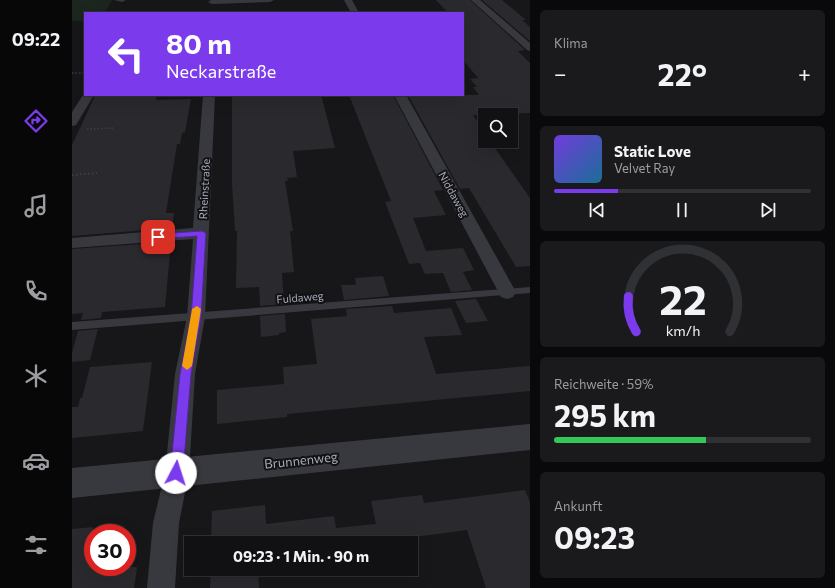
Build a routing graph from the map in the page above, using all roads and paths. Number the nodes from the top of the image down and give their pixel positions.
1 (118, 0) edge
2 (122, 0) edge
3 (270, 0) edge
4 (348, 0) edge
5 (475, 0) edge
6 (212, 1) edge
7 (212, 12) edge
8 (354, 12) edge
9 (530, 48) edge
10 (72, 73) edge
11 (84, 73) edge
12 (87, 96) edge
13 (209, 96) edge
14 (401, 96) edge
15 (72, 122) edge
16 (115, 128) dead end
17 (86, 129) dead end
18 (97, 173) dead end
19 (72, 175) edge
20 (202, 233) junction
21 (72, 243) edge
22 (530, 290) edge
23 (507, 292) junction
24 (196, 317) junction
25 (72, 326) edge
26 (530, 436) edge
27 (176, 473) junction
28 (72, 483) edge
29 (161, 588) edge

1 - 2 street
3 - 6 street
4 - 8 street
5 - 9 street
6 - 7 street
10 - 11 path
12 - 15 street
13 - 20 street, Rheinstraße
14 - 23 street, Niddaweg
16 - 17 path
18 - 19 path
20 - 21 street
20 - 24 street, Rheinstraße
22 - 23 lane, Fuldaweg
23 - 24 lane, Fuldaweg
24 - 25 lane, Fuldaweg
24 - 27 street, Rheinstraße
26 - 27 street, Brunnenweg
27 - 28 street, Brunnenweg
27 - 29 street, Rheinstraße

